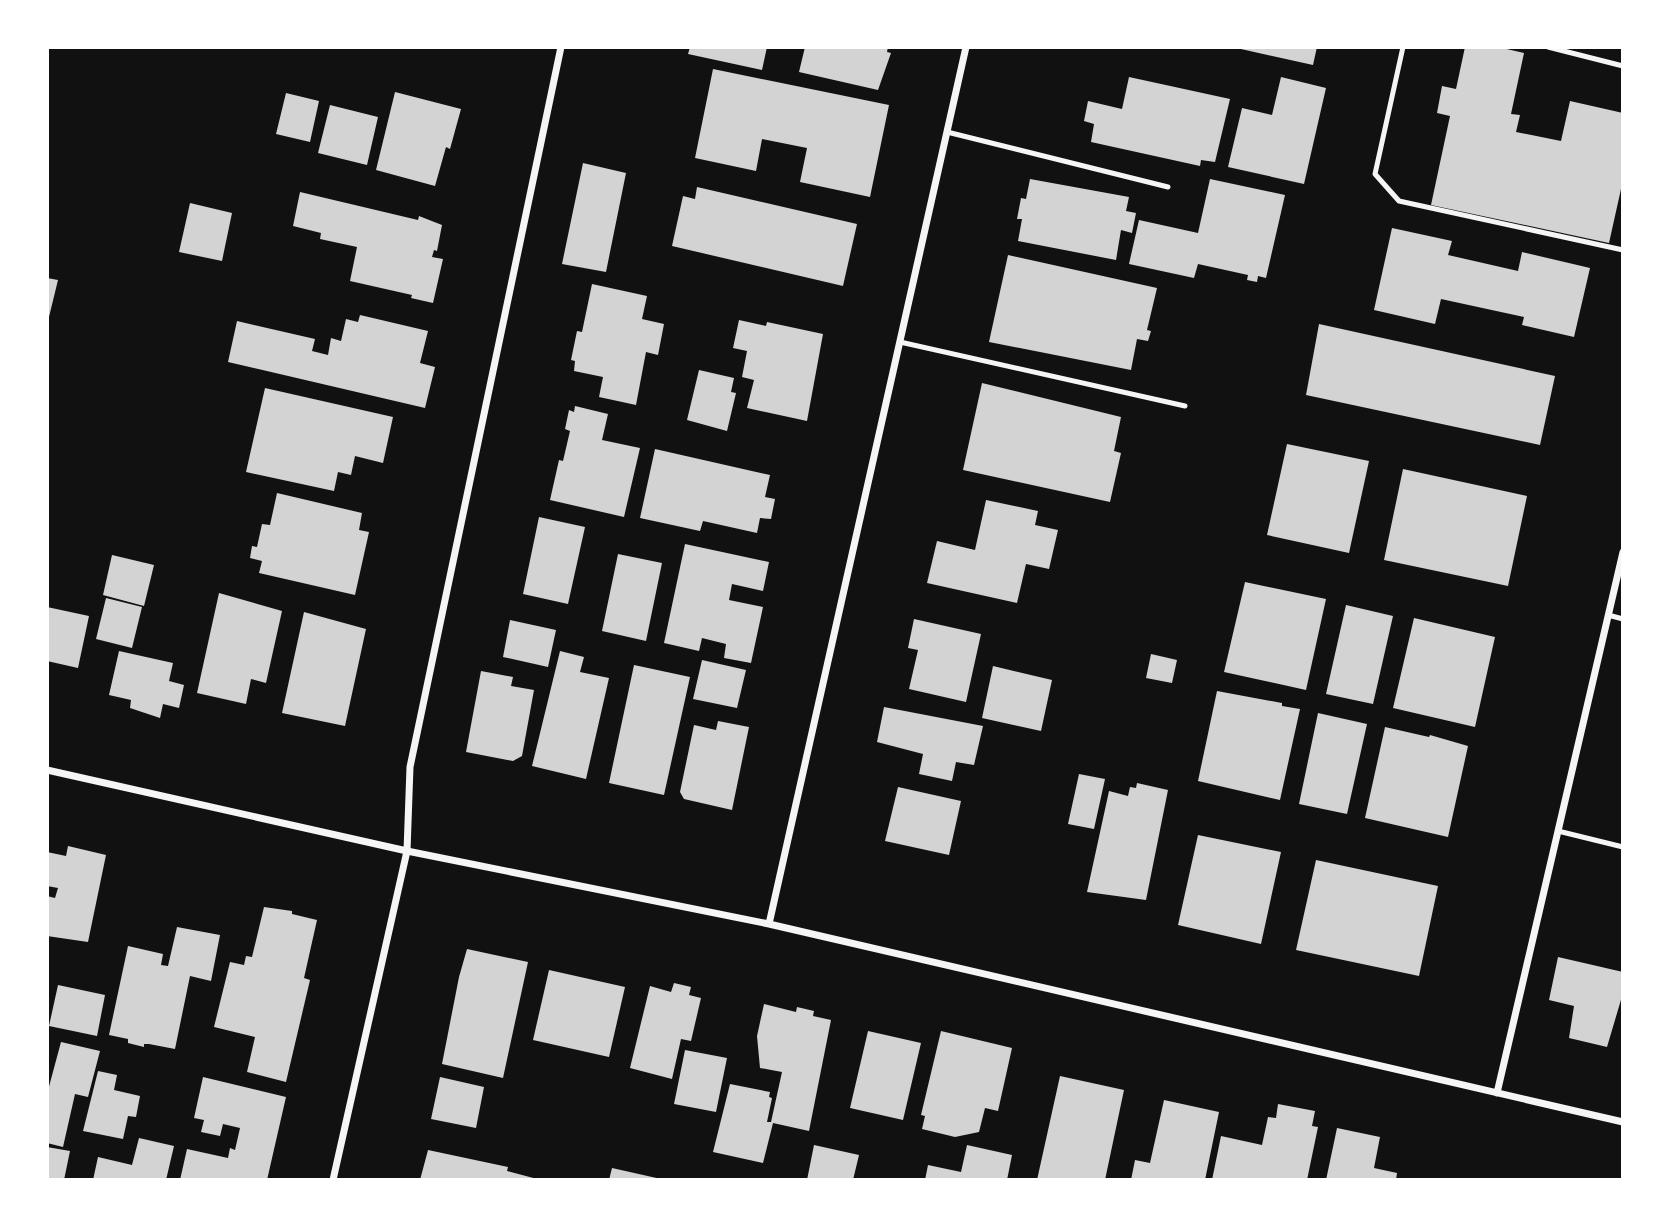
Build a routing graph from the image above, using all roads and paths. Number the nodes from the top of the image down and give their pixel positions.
1 (561, 47) edge
2 (967, 47) edge
3 (1403, 47) edge
4 (1548, 47) edge
5 (1623, 66) edge
6 (947, 132) junction
7 (1168, 187) dead end
8 (1623, 250) edge
9 (900, 342) junction
10 (1185, 406) dead end
11 (1623, 552) edge
12 (1608, 615) junction
13 (1623, 619) edge
14 (47, 770) edge
15 (1558, 831) junction
16 (1623, 848) edge
17 (407, 850) junction
18 (769, 924) junction
19 (1497, 1093) junction
20 (1623, 1122) edge
21 (333, 1180) edge

1 - 17 street
2 - 6 street
3 - 8 lane
4 - 5 lane
6 - 7 lane
6 - 9 street
9 - 10 lane
9 - 18 street
11 - 12 street
12 - 13 lane
12 - 15 street
14 - 17 street
15 - 16 lane
15 - 19 street
17 - 18 street
17 - 21 street
18 - 19 street
19 - 20 street

